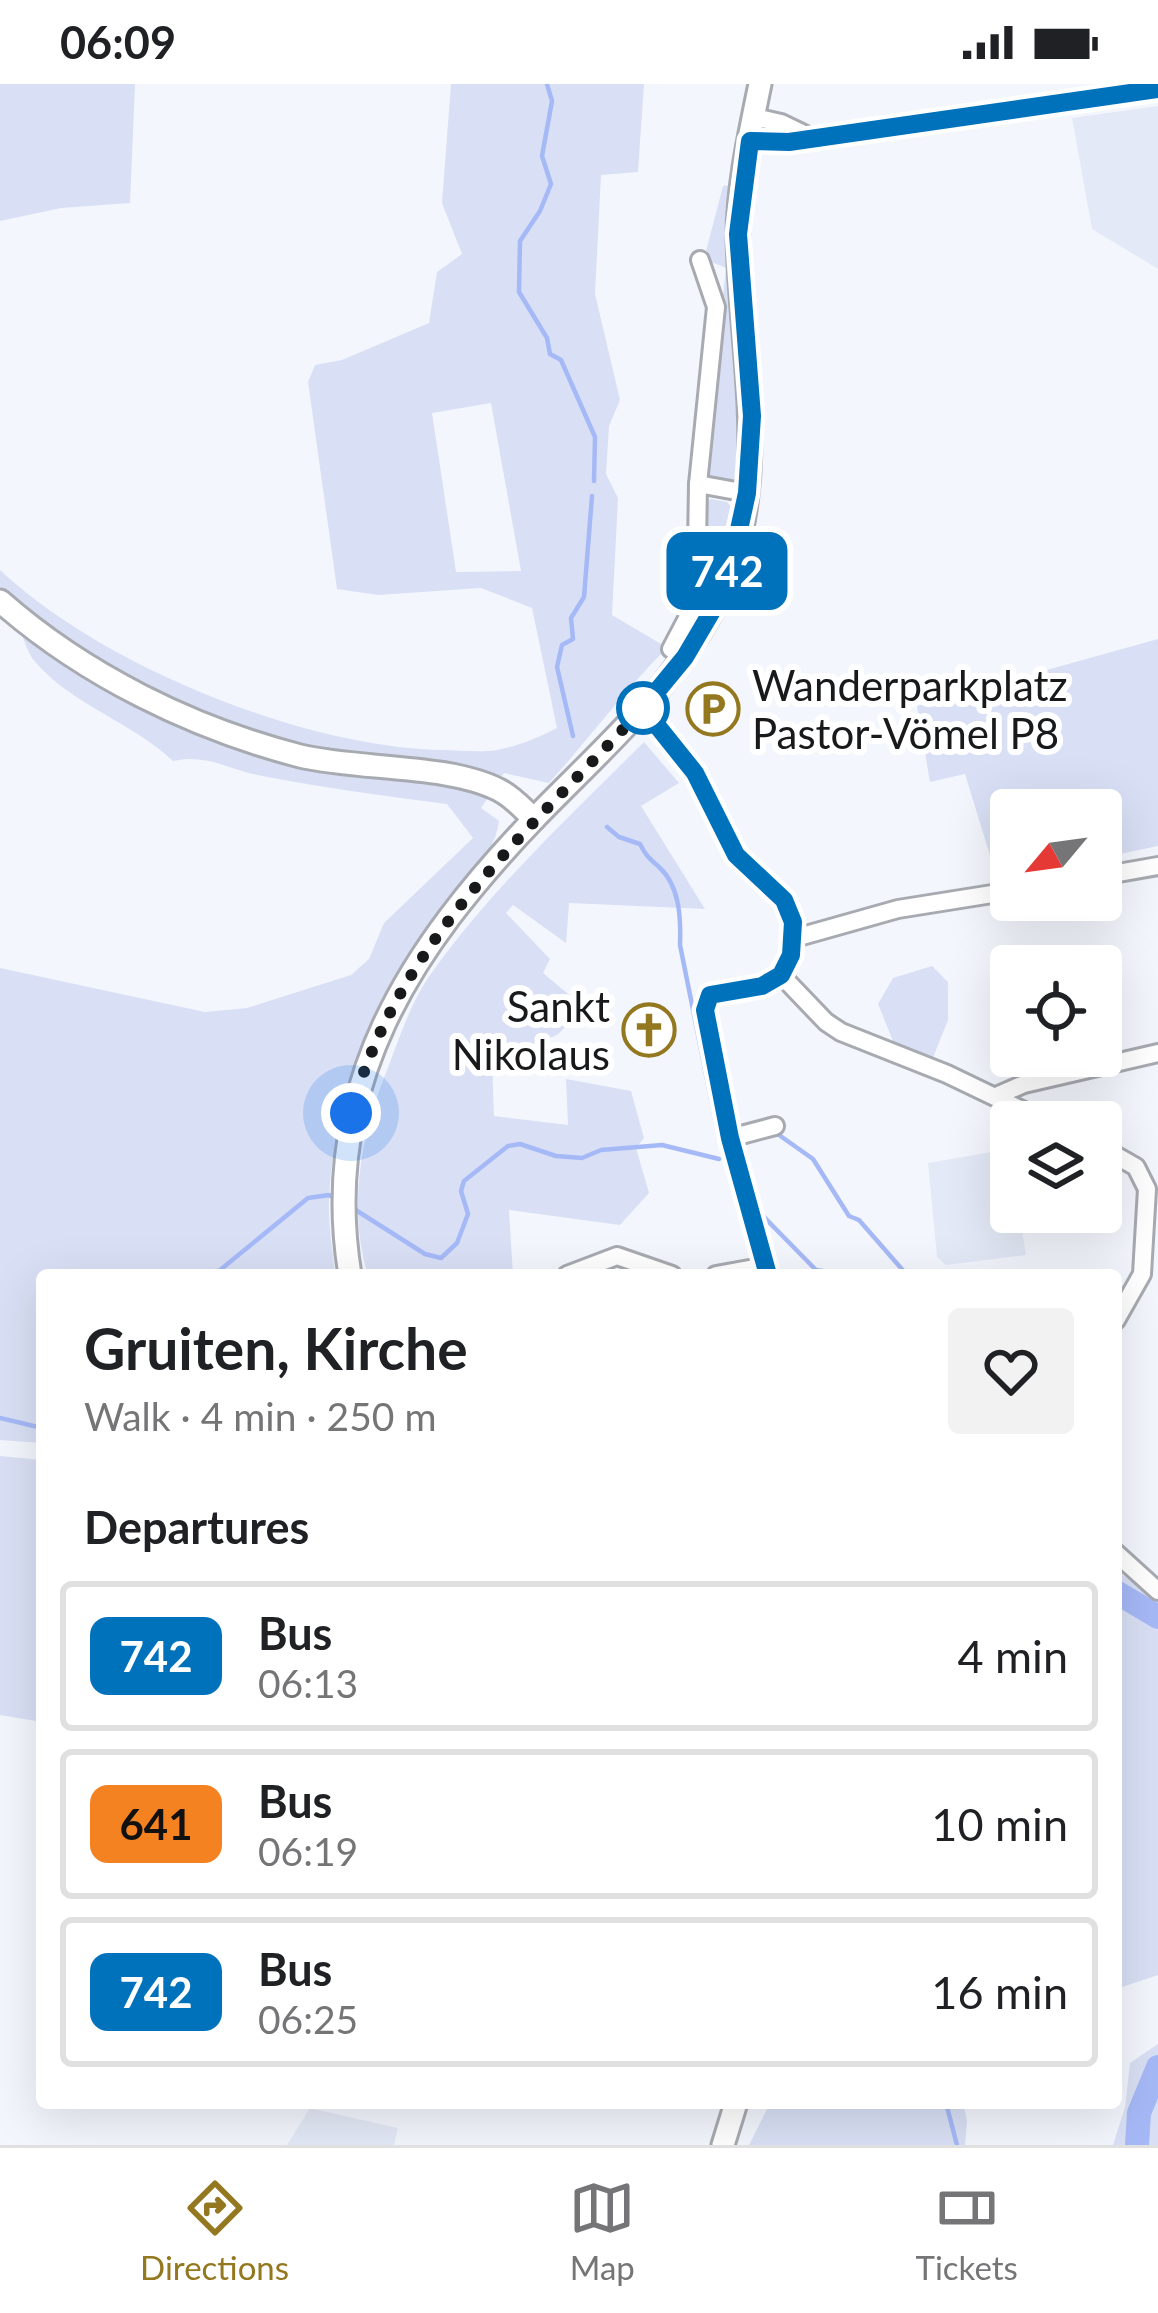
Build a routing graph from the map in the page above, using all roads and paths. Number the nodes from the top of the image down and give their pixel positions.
1 (760, 84) edge
2 (1156, 88) edge
3 (1078, 92) edge
4 (754, 117) junction
5 (811, 137) junction
6 (750, 141) junction
7 (700, 260) dead end
8 (698, 484) junction
9 (747, 493) junction
10 (0, 602) edge
11 (670, 649) dead end
12 (643, 708) junction
13 (534, 819) junction
14 (1158, 866) edge
15 (1122, 872) edge
16 (990, 894) edge
17 (795, 938) junction
18 (781, 975) junction
19 (1158, 1053) edge
20 (996, 1096) junction
21 (1006, 1101) edge
22 (775, 1126) dead end
23 (730, 1138) junction
24 (1122, 1159) edge
25 (349, 1269) edge
26 (580, 1269) edge
27 (655, 1269) edge
28 (767, 1269) edge
29 (1150, 1274) edge
30 (1122, 1312) edge
31 (1122, 1558) edge
32 (1158, 1591) edge
33 (734, 2109) edge
34 (723, 2145) edge

1 - 4 main road
2 - 3 street
3 - 5 street
4 - 5 street
4 - 6 main road
5 - 6 street
6 - 9 main road
7 - 8 street
8 - 9 street
8 - 11 street
9 - 12 main road
10 - 13 main road
12 - 13 main road
12 - 17 street
13 - 25 main road
14 - 15 street
16 - 17 street
17 - 18 street
18 - 20 street
18 - 23 street
19 - 20 street
20 - 21 street
22 - 23 street
23 - 28 street
24 - 29 street
26 - 27 street
29 - 30 street
31 - 32 street
33 - 34 main road

